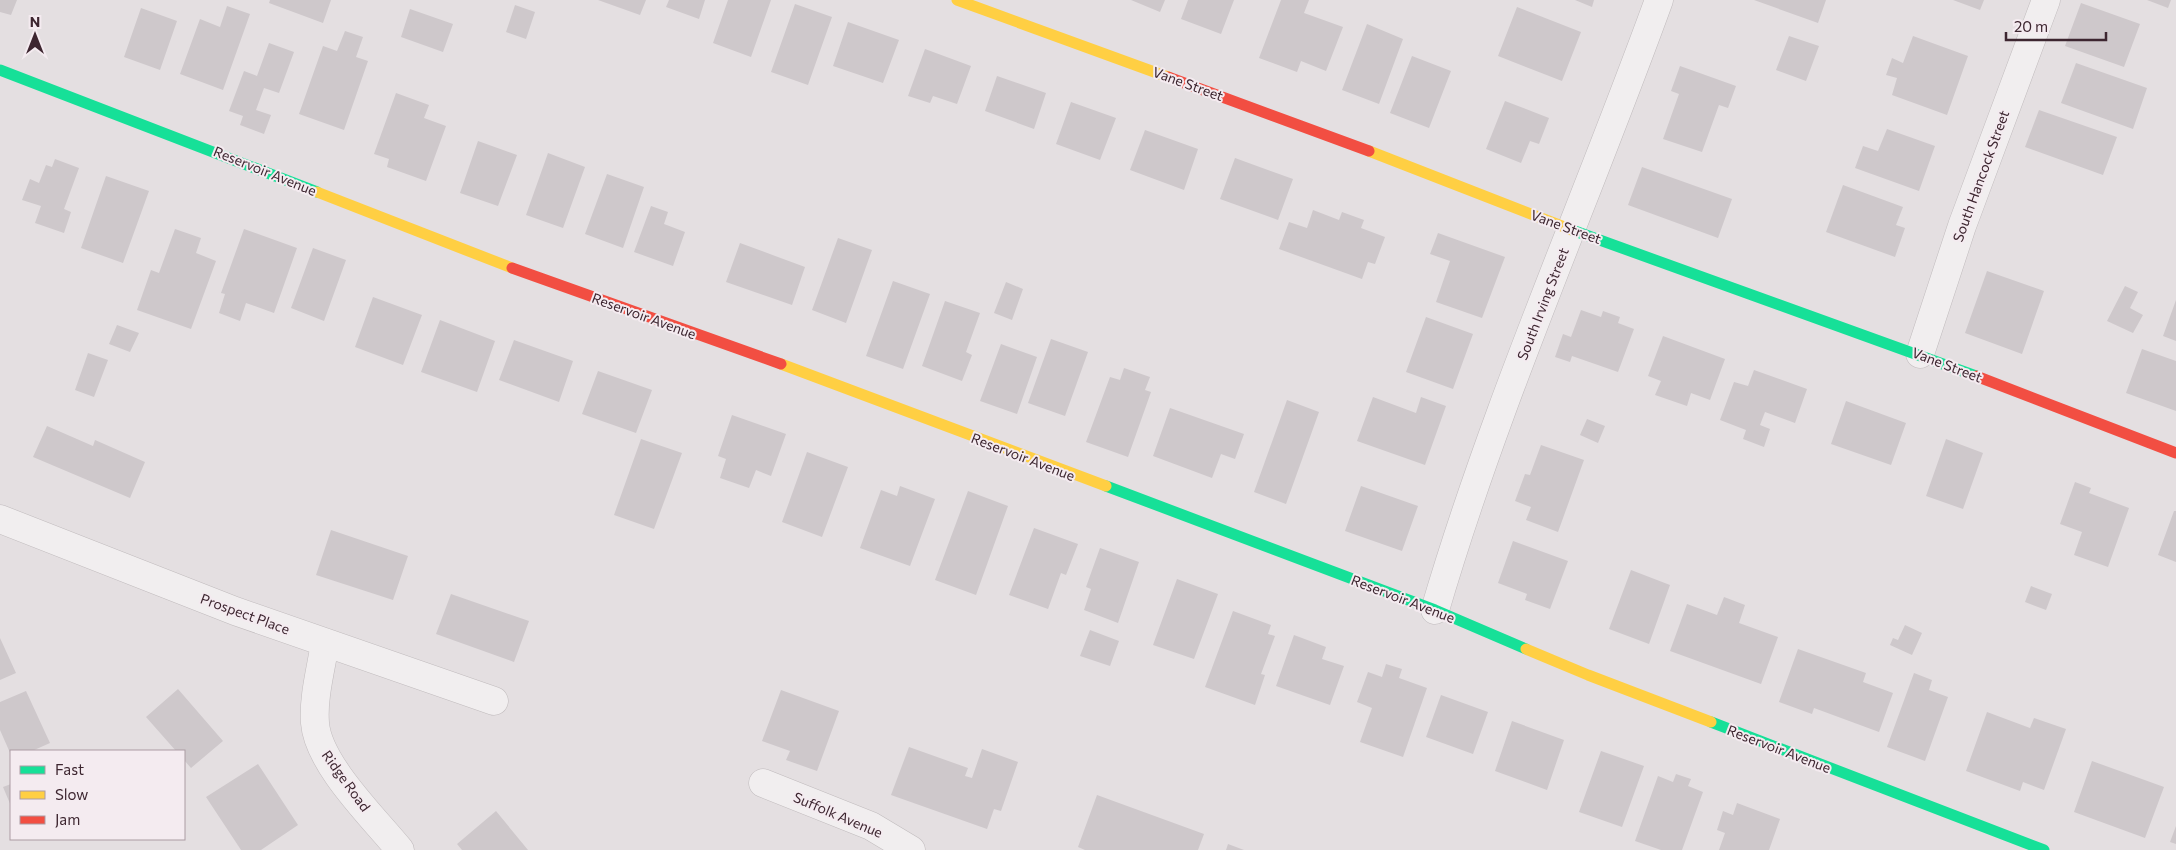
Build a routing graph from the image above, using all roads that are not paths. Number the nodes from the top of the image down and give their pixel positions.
1 (957, 0) edge
2 (1658, 0) edge
3 (2046, 0) edge
4 (0, 70) edge
5 (1571, 230) junction
6 (1920, 354) junction
7 (2176, 453) edge
8 (0, 519) edge
9 (1435, 610) junction
10 (326, 643) junction
11 (494, 701) dead end
12 (763, 784) dead end
13 (400, 850) edge
14 (911, 850) edge
15 (2044, 850) edge

1 - 5 street, Vane Street
2 - 5 street, South Irving Street
3 - 6 street, South Hancock Street
4 - 9 street, Reservoir Avenue
5 - 6 street, Vane Street
5 - 9 street, South Irving Street
6 - 7 street, Vane Street
8 - 10 street, Prospect Place
9 - 15 street, Reservoir Avenue
10 - 11 street, Prospect Place
10 - 13 street, Ridge Road
12 - 14 street, Suffolk Avenue

